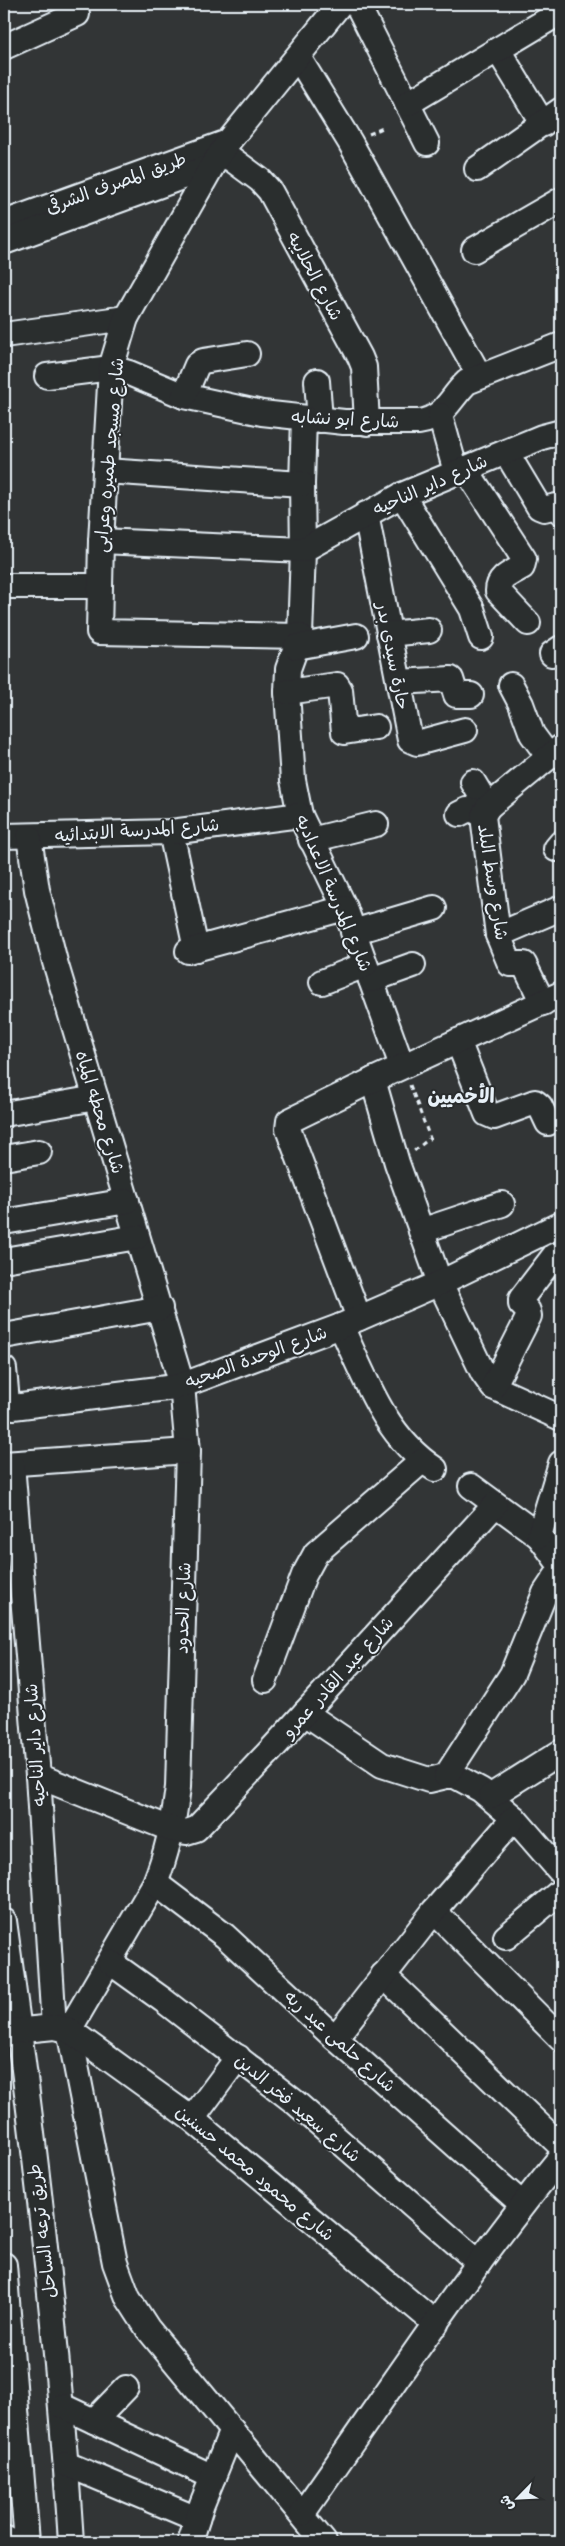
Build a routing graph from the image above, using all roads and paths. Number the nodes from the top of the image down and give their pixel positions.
1 (340, 4) edge
2 (357, 4) edge
3 (77, 14) dead end
4 (554, 16) dead end
5 (4, 47) edge
6 (498, 50) junction
7 (298, 57) junction
8 (407, 104) junction
9 (552, 117) edge
10 (427, 144) dead end
11 (221, 153) junction
12 (477, 170) dead end
13 (561, 200) edge
14 (4, 223) edge
15 (4, 242) edge
16 (474, 250) dead end
17 (126, 318) junction
18 (4, 335) edge
19 (561, 345) edge
20 (247, 354) dead end
21 (112, 368) junction
22 (48, 376) dead end
23 (479, 376) junction
24 (317, 381) dead end
25 (184, 396) junction
26 (440, 416) junction
27 (312, 419) junction
28 (367, 423) junction
29 (561, 432) edge
30 (506, 452) junction
31 (460, 470) junction
32 (105, 471) junction
33 (302, 484) junction
34 (402, 495) junction
35 (561, 512) edge
36 (366, 514) junction
37 (101, 541) junction
38 (303, 550) junction
39 (4, 586) edge
40 (99, 586) junction
41 (508, 601) junction
42 (528, 623) dead end
43 (430, 630) dead end
44 (389, 634) junction
45 (356, 636) dead end
46 (298, 642) junction
47 (398, 682) junction
48 (511, 685) dead end
49 (287, 692) junction
50 (471, 695) dead end
51 (376, 727) dead end
52 (465, 730) dead end
53 (558, 751) edge
54 (473, 782) dead end
55 (487, 809) junction
56 (300, 814) junction
57 (459, 814) dead end
58 (376, 824) dead end
59 (171, 832) junction
60 (4, 836) edge
61 (29, 836) junction
62 (311, 840) junction
63 (345, 908) junction
64 (434, 908) dead end
65 (561, 908) edge
66 (353, 932) junction
67 (498, 935) junction
68 (413, 965) dead end
69 (368, 972) junction
70 (322, 982) dead end
71 (552, 998) edge
72 (458, 1041) junction
73 (402, 1066) junction
74 (373, 1080) junction
75 (96, 1098) junction
76 (4, 1114) edge
77 (548, 1123) dead end
78 (430, 1141) dead end
79 (39, 1152) dead end
80 (4, 1158) edge
81 (127, 1201) junction
82 (502, 1204) dead end
83 (4, 1222) edge
84 (561, 1224) edge
85 (421, 1231) junction
86 (137, 1237) junction
87 (530, 1240) junction
88 (558, 1259) edge
89 (4, 1260) edge
90 (440, 1283) junction
91 (160, 1308) junction
92 (350, 1322) junction
93 (4, 1336) edge
94 (4, 1369) edge
95 (182, 1385) junction
96 (493, 1387) junction
97 (561, 1418) edge
98 (188, 1451) junction
99 (561, 1463) edge
100 (8, 1464) edge
101 (471, 1486) dead end
102 (495, 1505) junction
103 (539, 1536) junction
104 (561, 1568) edge
105 (265, 1680) dead end
106 (305, 1713) junction
107 (561, 1752) edge
108 (38, 1776) junction
109 (446, 1776) junction
110 (491, 1796) junction
111 (514, 1818) junction
112 (173, 1830) junction
113 (557, 1860) edge
114 (155, 1883) junction
115 (561, 1891) edge
116 (434, 1911) junction
117 (4, 1921) edge
118 (506, 1937) dead end
119 (110, 1962) junction
120 (383, 1975) junction
121 (61, 2028) junction
122 (11, 2031) edge
123 (335, 2038) junction
124 (561, 2039) edge
125 (238, 2057) junction
126 (192, 2119) junction
127 (561, 2146) edge
128 (561, 2157) edge
129 (522, 2204) junction
130 (479, 2263) junction
131 (4, 2265) edge
132 (436, 2324) junction
133 (126, 2388) dead end
134 (62, 2406) junction
135 (10, 2411) edge
136 (94, 2421) junction
137 (232, 2430) junction
138 (66, 2464) junction
139 (213, 2477) junction
140 (14, 2501) edge
141 (197, 2519) junction
142 (309, 2531) edge
143 (4, 2538) edge
144 (12, 2542) edge
145 (27, 2542) edge
146 (71, 2542) edge
147 (190, 2542) edge

1 - 7 street, شارع مسجد طميره وعرابى
2 - 8 street
3 - 5 street
4 - 6 street
6 - 8 street
6 - 9 street
7 - 11 street, شارع مسجد طميره وعرابى
7 - 23 street
8 - 10 street
9 - 12 street
11 - 14 street, طريق المصرف الشرقى
11 - 15 street, طريق المصرف الشرقى
11 - 17 street, شارع مسجد طميره وعرابى
11 - 28 street, شارع الحلايبه
13 - 16 street
17 - 18 street
17 - 21 street, شارع مسجد طميره وعرابى
19 - 23 street
20 - 25 street
21 - 22 street
21 - 25 street, شارع ابو نشابه
21 - 32 street, شارع مسجد طميره وعرابى
23 - 26 street
24 - 27 street, شارع المدرسة الاعداديه
25 - 27 street, شارع ابو نشابه
26 - 28 street, شارع ابو نشابه
26 - 31 street
27 - 28 street, شارع ابو نشابه
27 - 33 street, شارع المدرسة الاعداديه
29 - 30 street, شارع داير الناحيه
30 - 31 street, شارع داير الناحيه
30 - 35 street
31 - 34 street, شارع داير الناحيه
31 - 41 street
32 - 33 street
32 - 37 street, شارع مسجد طميره وعرابى
33 - 38 street, شارع المدرسة الاعداديه
34 - 36 street, شارع داير الناحيه
34 - 41 street
36 - 38 street, شارع داير الناحيه
36 - 44 street, حارة سيدى بدر
37 - 38 street
37 - 40 street, شارع مسجد طميره وعرابى
38 - 46 street, شارع المدرسة الاعداديه
39 - 40 street
40 - 46 street, شارع مسجد طميره وعرابى
41 - 42 street
43 - 44 street
44 - 47 street, حارة سيدى بدر
45 - 46 street
46 - 49 street, شارع المدرسة الاعداديه
47 - 50 street
47 - 52 street, حارة سيدى بدر
48 - 53 street
49 - 51 street
49 - 56 street, شارع المدرسة الاعداديه
53 - 55 street, شارع وسط البلد
54 - 55 street
55 - 57 street
55 - 67 street, شارع وسط البلد
56 - 59 street, شارع المدرسة الابتدائيه
56 - 62 street, شارع المدرسة الاعداديه
58 - 62 street
59 - 61 street, شارع المدرسة الابتدائيه
59 - 63 street
60 - 61 street, شارع المدرسة الابتدائيه
61 - 75 street, شارع محطه المياه
62 - 63 street, شارع المدرسة الاعداديه
63 - 66 street, شارع المدرسة الاعداديه
64 - 66 street
65 - 67 street
66 - 69 street, شارع المدرسة الاعداديه
67 - 71 street, شارع وسط البلد
68 - 69 street
69 - 70 street
69 - 73 street, شارع المدرسة الاعداديه
71 - 72 street
72 - 73 street
72 - 77 street
73 - 74 street
73 - 78 path
74 - 85 street
74 - 92 street
75 - 76 street
75 - 81 street, شارع محطه المياه
79 - 80 street
81 - 83 street
81 - 86 street, شارع محطه المياه
82 - 85 street
84 - 87 street, شارع الوحدة الصحيه
85 - 90 street
86 - 89 street
86 - 91 street, شارع محطه المياه
87 - 88 street
87 - 90 street, شارع الوحدة الصحيه
88 - 96 street
90 - 92 street, شارع الوحدة الصحيه
90 - 96 street
91 - 93 street
91 - 95 street, شارع محطه المياه
92 - 95 street, شارع الوحدة الصحيه
92 - 105 street
94 - 95 street, شارع الوحدة الصحيه
95 - 98 street, شارع الحدود
96 - 97 street
98 - 100 street
98 - 112 street, شارع الحدود
99 - 103 street
100 - 108 street, شارع داير الناحيه
101 - 102 street
102 - 103 street
102 - 106 street, شارع عبد القادر عمرو
103 - 104 street
104 - 109 street
106 - 109 street
106 - 112 street, شارع عبد القادر عمرو
107 - 110 street
108 - 112 street
108 - 121 street, شارع داير الناحيه
109 - 110 street
110 - 111 street
111 - 113 street
111 - 116 street
112 - 114 street, شارع الحدود
114 - 119 street, شارع الحدود
114 - 123 street, شارع حلمى عبد ربه
115 - 118 street
116 - 120 street
116 - 124 street
117 - 122 street, طريق ترعه الساحل
119 - 121 street, شارع الحدود
119 - 125 street, شارع سعيد فخر الدين
120 - 123 street
120 - 127 street
121 - 122 street
121 - 126 street, شارع محمود محمد حسنين
121 - 137 street, شارع داير الناحيه
122 - 134 street, طريق ترعه الساحل
123 - 129 street, شارع حلمى عبد ربه
125 - 126 street
125 - 130 street, شارع سعيد فخر الدين
126 - 132 street, شارع محمود محمد حسنين
128 - 129 street
129 - 130 street
130 - 132 street
131 - 135 street
132 - 142 street
133 - 136 street
134 - 136 street
134 - 138 street, طريق ترعه الساحل
135 - 140 street
136 - 139 street
137 - 139 street
137 - 142 street, شارع داير الناحيه
138 - 141 street
138 - 146 street, طريق ترعه الساحل
139 - 141 street
140 - 145 street
141 - 147 street
143 - 144 street

